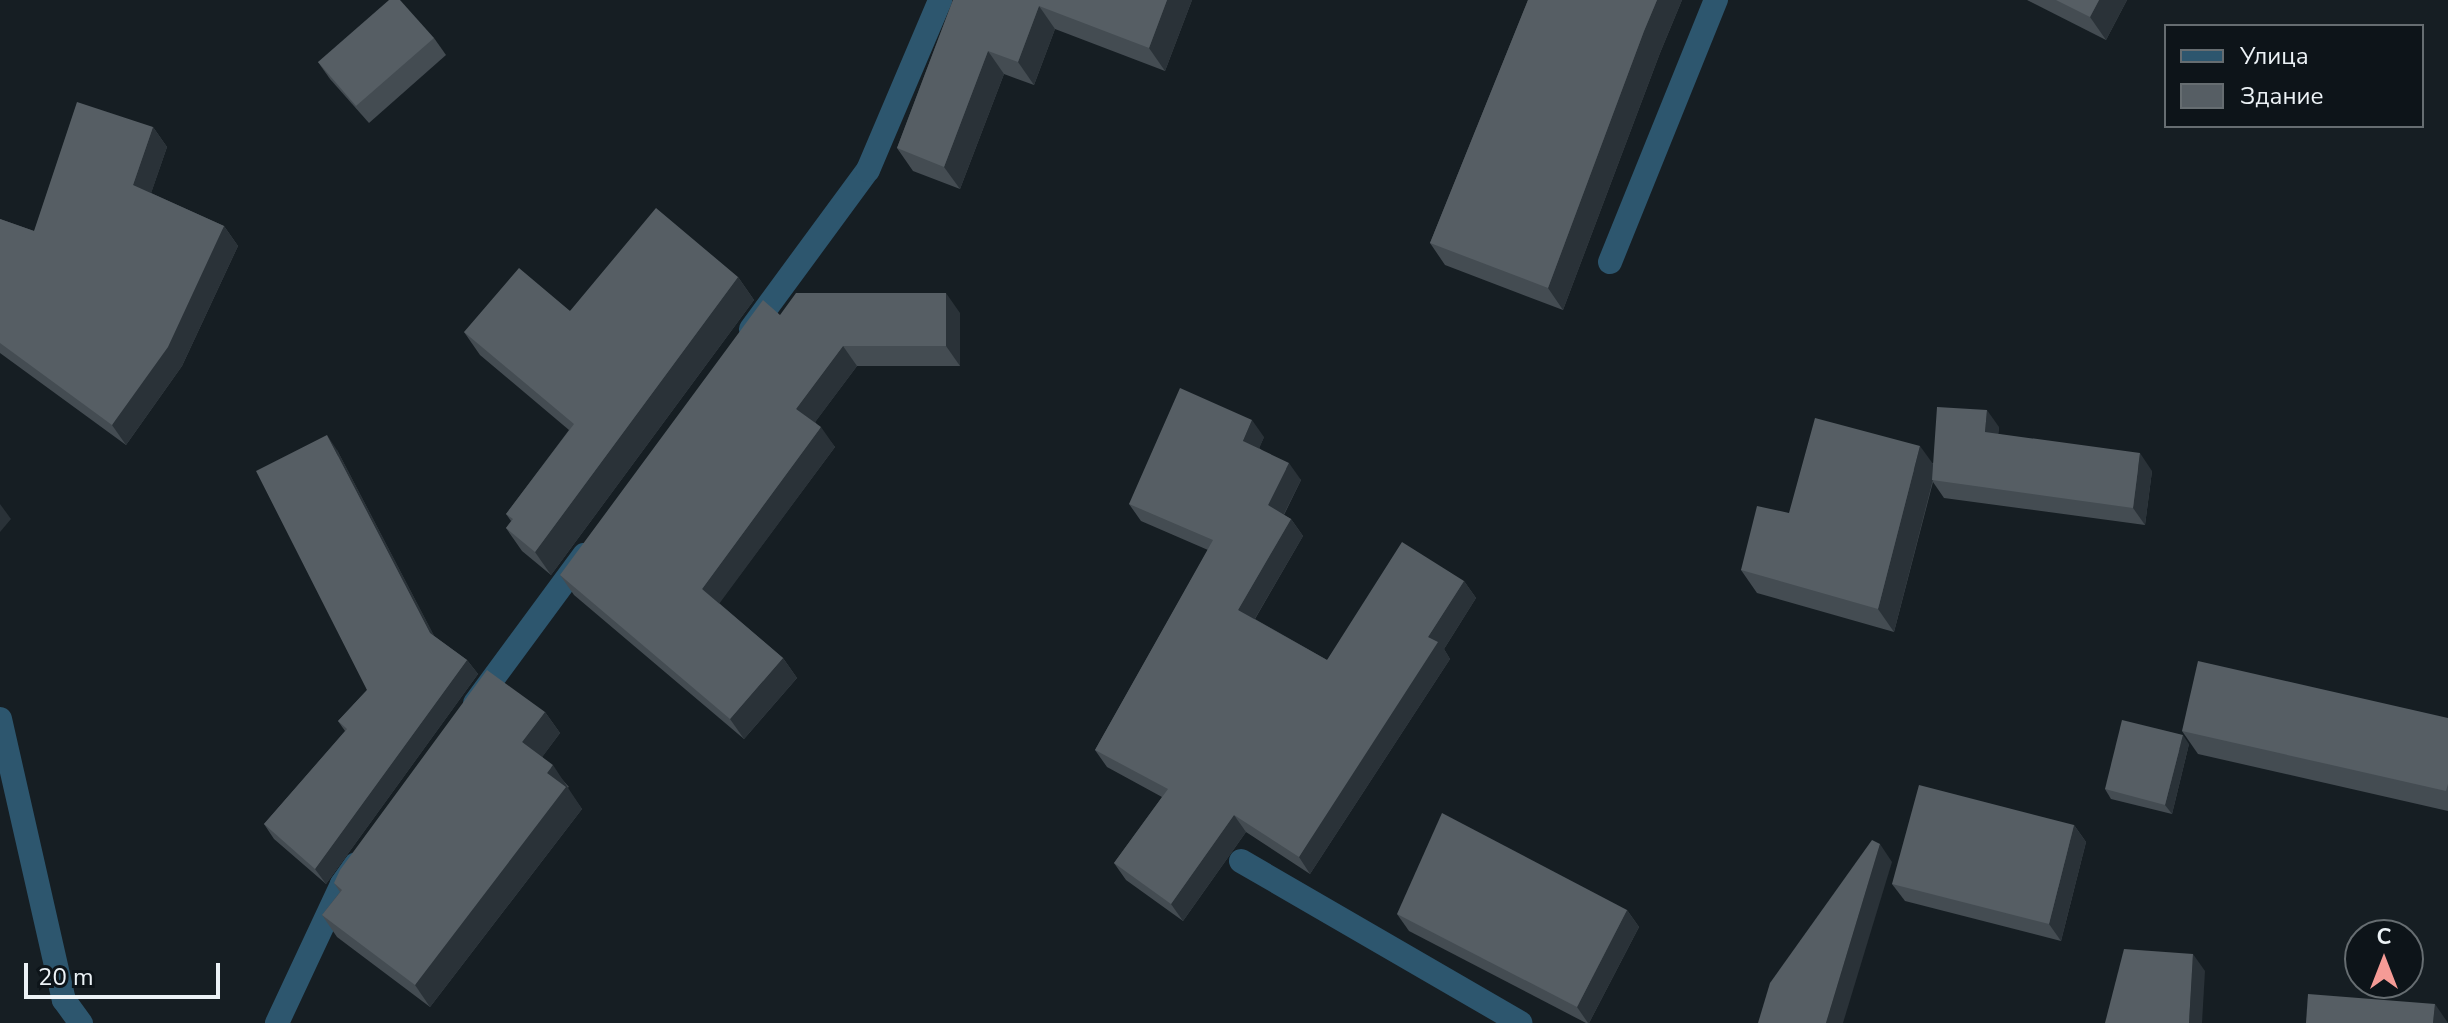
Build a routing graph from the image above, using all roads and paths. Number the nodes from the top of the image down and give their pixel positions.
1 (940, 0) edge
2 (1716, 0) edge
3 (1610, 262) dead end
4 (737, 348) edge
5 (596, 540) edge
6 (464, 718) edge
7 (0, 719) edge
8 (370, 845) edge
9 (1241, 861) dead end
10 (81, 1023) edge
11 (277, 1023) edge
12 (1520, 1023) edge

1 - 4 street
2 - 3 street
5 - 6 street
7 - 10 street
8 - 11 street
9 - 12 street

